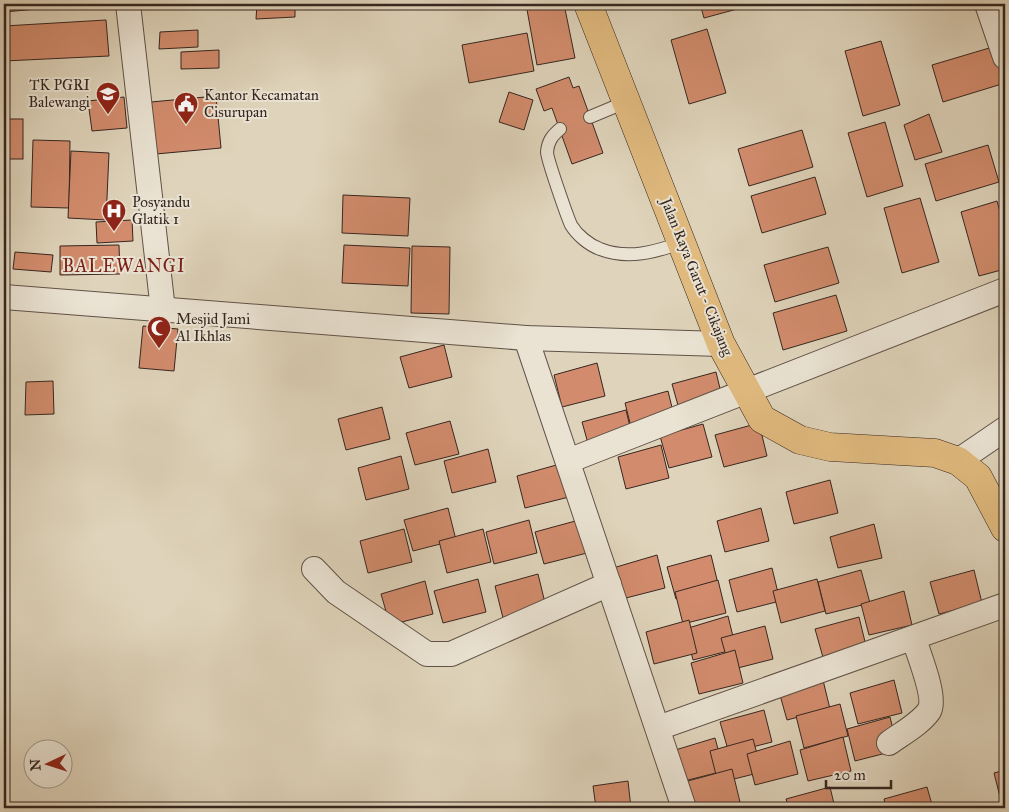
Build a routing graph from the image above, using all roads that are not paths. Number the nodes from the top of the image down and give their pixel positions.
1 (128, 4) edge
2 (588, 4) edge
3 (987, 4) edge
4 (1005, 57) edge
5 (626, 102) junction
6 (590, 117) dead end
7 (560, 129) dead end
8 (683, 242) junction
9 (1005, 290) edge
10 (4, 297) edge
11 (163, 310) junction
12 (526, 338) junction
13 (721, 344) junction
14 (747, 390) junction
15 (1001, 437) edge
16 (568, 461) junction
17 (958, 461) junction
18 (1005, 528) edge
19 (314, 569) dead end
20 (609, 584) junction
21 (1005, 605) edge
22 (914, 639) junction
23 (658, 728) junction
24 (889, 743) dead end
25 (684, 808) edge

1 - 11 street
2 - 5 main road, Jalan Raya Garut - Cikajang
3 - 4 street
5 - 6 lane
5 - 8 main road, Jalan Raya Garut - Cikajang
7 - 8 lane
8 - 13 main road, Jalan Raya Garut - Cikajang
9 - 14 street
10 - 11 street
11 - 12 street
12 - 13 street
12 - 16 street
13 - 14 main road, Jalan Raya Garut - Cikajang
14 - 16 street
14 - 17 main road, Jalan Raya Garut - Cikajang
15 - 17 street
16 - 20 street
17 - 18 main road, Jalan Raya Garut - Cikajang
19 - 20 street
20 - 23 street
21 - 22 street
22 - 23 street
22 - 24 street
23 - 25 street

